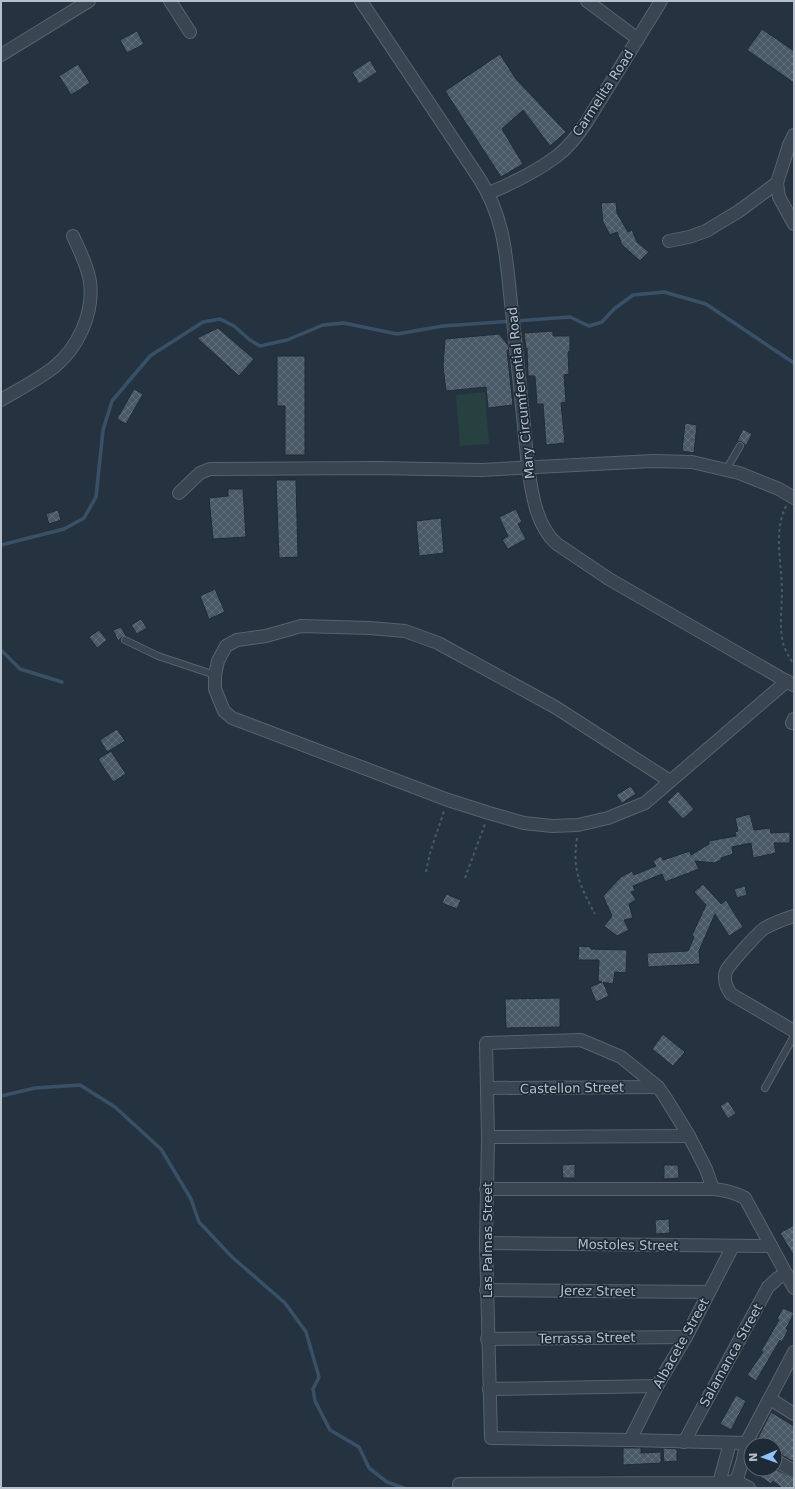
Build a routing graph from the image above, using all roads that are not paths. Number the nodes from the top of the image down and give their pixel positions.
1 (89, 1) edge
2 (170, 1) edge
3 (361, 1) edge
4 (587, 1) edge
5 (661, 1) edge
6 (190, 32) dead end
7 (638, 39) junction
8 (1, 55) edge
9 (794, 135) edge
10 (777, 183) junction
11 (489, 193) junction
12 (794, 224) edge
13 (73, 236) dead end
14 (669, 241) dead end
15 (1, 400) edge
16 (740, 446) dead end
17 (528, 467) junction
18 (726, 470) junction
19 (179, 493) dead end
20 (792, 497) edge
21 (125, 640) dead end
22 (216, 675) junction
23 (790, 684) edge
24 (670, 781) junction
25 (794, 916) edge
26 (794, 1031) edge
27 (794, 1036) edge
28 (658, 1087) junction
29 (487, 1088) junction
30 (765, 1088) dead end
31 (689, 1136) junction
32 (488, 1137) junction
33 (486, 1189) junction
34 (713, 1189) junction
35 (486, 1243) junction
36 (733, 1246) junction
37 (771, 1246) junction
38 (786, 1274) junction
39 (794, 1288) edge
40 (486, 1290) junction
41 (709, 1292) junction
42 (686, 1337) junction
43 (487, 1339) junction
44 (794, 1352) edge
45 (656, 1386) junction
46 (489, 1389) junction
47 (770, 1399) junction
48 (794, 1414) edge
49 (749, 1437) edge
50 (630, 1440) junction
51 (684, 1442) junction
52 (730, 1443) junction
53 (743, 1443) edge
54 (743, 1460) edge
55 (783, 1465) edge
56 (794, 1471) edge
57 (459, 1484) dead end
58 (735, 1485) edge
59 (721, 1486) edge
60 (749, 1488) edge

1 - 8 street
2 - 6 street
3 - 11 street, Mary Circumferential Road
4 - 7 street
5 - 7 street, Carmelita Road
7 - 11 street, Carmelita Road
9 - 10 street
10 - 12 street
10 - 14 street
11 - 17 street, Mary Circumferential Road
13 - 15 street
16 - 18 lane
17 - 18 street
17 - 19 street
17 - 23 street, Mary Circumferential Road
18 - 20 street
21 - 22 lane
22 - 24 street
22 - 24 street
23 - 24 street
25 - 26 street
27 - 30 lane
28 - 29 street, Castellon Street
28 - 29 street, Las Palmas Street
28 - 31 street
29 - 32 street, Las Palmas Street
31 - 32 street
31 - 34 street
32 - 33 street, Las Palmas Street
33 - 34 street
33 - 35 street, Las Palmas Street
34 - 37 street
35 - 36 street, Mostoles Street
35 - 40 street, Las Palmas Street
36 - 37 street, Mostoles Street
36 - 41 street, Albacete Street
37 - 38 street
38 - 39 street
38 - 51 street, Salamanca Street
40 - 41 street, Jerez Street
40 - 43 street, Las Palmas Street
41 - 42 street, Albacete Street
42 - 43 street, Terrassa Street
42 - 45 street, Albacete Street
43 - 46 street, Las Palmas Street
44 - 47 street
45 - 46 street
45 - 50 street, Albacete Street
46 - 50 street, Las Palmas Street
47 - 48 street
47 - 49 street
50 - 51 street
51 - 52 street
52 - 53 street
52 - 59 street
54 - 58 street
55 - 56 street
57 - 59 street
58 - 59 street
58 - 60 street

